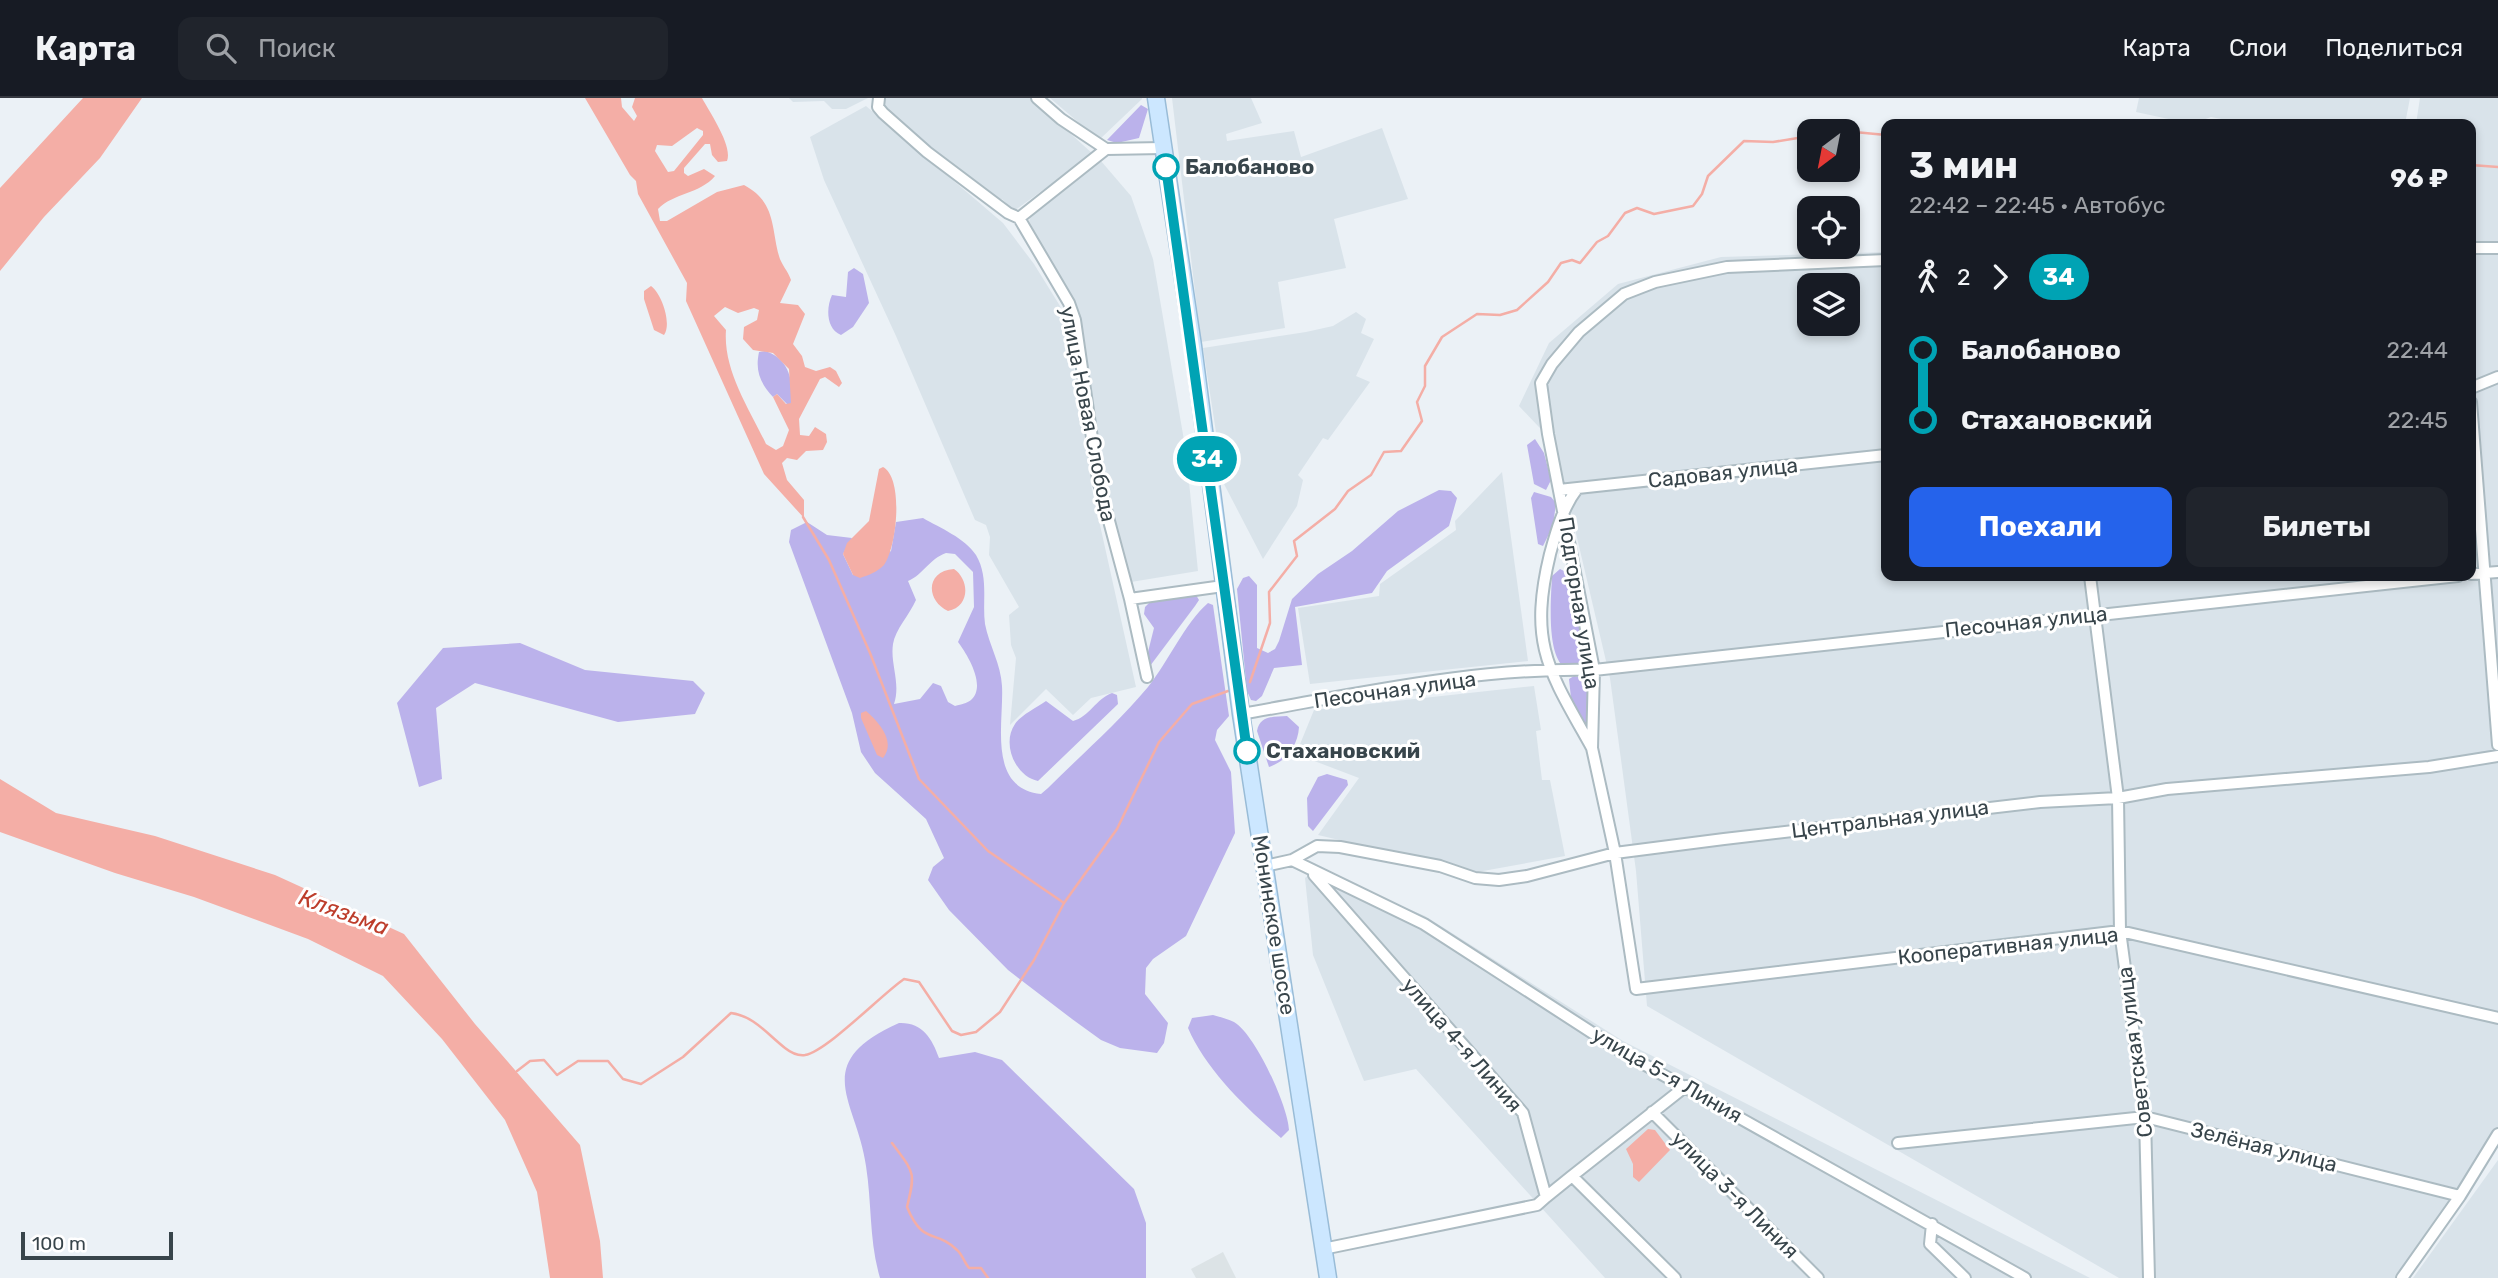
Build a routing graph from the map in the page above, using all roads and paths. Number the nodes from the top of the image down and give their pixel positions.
1 (878, 98) edge
2 (1037, 98) edge
3 (1156, 98) edge
4 (1163, 148) junction
5 (1106, 149) junction
6 (1019, 218) junction
7 (2476, 248) edge
8 (2498, 248) edge
9 (1881, 260) edge
10 (2498, 377) edge
11 (2476, 386) edge
12 (1881, 456) edge
13 (2476, 463) edge
14 (1577, 489) junction
15 (1559, 490) junction
16 (1564, 511) junction
17 (2498, 572) edge
18 (2485, 573) junction
19 (2476, 574) edge
20 (1222, 579) junction
21 (2092, 581) edge
22 (2412, 581) edge
23 (1130, 599) junction
24 (2096, 615) junction
25 (1550, 669) junction
26 (1594, 670) junction
27 (1147, 677) dead end
28 (1241, 714) junction
29 (2498, 746) edge
30 (1592, 748) junction
31 (2498, 756) edge
32 (2118, 798) junction
33 (1615, 853) junction
34 (1292, 860) junction
35 (1265, 866) junction
36 (1310, 871) junction
37 (2120, 931) junction
38 (1636, 989) joint
39 (2498, 1018) edge
40 (1686, 1086) junction
41 (1653, 1112) junction
42 (2145, 1117) junction
43 (2498, 1134) edge
44 (1898, 1143) dead end
45 (1572, 1176) junction
46 (2460, 1196) junction
47 (1546, 1197) junction
48 (1932, 1224) junction
49 (1323, 1249) junction
50 (1328, 1278) edge
51 (1675, 1278) edge
52 (1818, 1278) edge
53 (1965, 1278) edge
54 (2025, 1278) edge
55 (2149, 1278) edge
56 (2402, 1278) edge

1 - 6 street, улица Новая Слобода
2 - 5 street
3 - 4 main road, Монинское шоссе
4 - 5 street
4 - 20 main road, Монинское шоссе
5 - 6 street
6 - 23 street, улица Новая Слобода
7 - 8 street
9 - 15 street, Подгорная улица
10 - 11 street
12 - 14 street, Садовая улица
13 - 18 street
14 - 15 street, Садовая улица
14 - 16 street
15 - 16 street, Подгорная улица
16 - 25 street
16 - 26 street, Подгорная улица
17 - 18 street
18 - 19 street
18 - 29 street
20 - 23 street
20 - 28 main road, Монинское шоссе
21 - 24 street, Советская улица
22 - 24 street, Песочная улица
23 - 27 street, улица Новая Слобода
24 - 26 street, Песочная улица
24 - 32 street, Советская улица
25 - 26 street, Песочная улица
25 - 28 street, Песочная улица
25 - 30 street
26 - 30 street, Подгорная улица
28 - 35 main road, Монинское шоссе
30 - 33 street, Подгорная улица
31 - 32 street, Центральная улица
32 - 33 street, Центральная улица
32 - 37 street, Советская улица
33 - 34 street, Центральная улица
33 - 38 street, Подгорная улица
34 - 35 street, Центральная улица
34 - 36 street
35 - 49 main road, Монинское шоссе
36 - 40 street, улица 5-я Линия
36 - 47 street, улица 4-я Линия
37 - 38 street, Кооперативная улица
37 - 39 street, Кооперативная улица
37 - 42 street, Советская улица
40 - 41 street
40 - 48 street, улица 5-я Линия
41 - 45 street
41 - 52 street, улица 3-я Линия
42 - 44 street, Зелёная улица
42 - 46 street, Зелёная улица
42 - 55 street, Советская улица
43 - 46 street
45 - 47 street
45 - 51 street
46 - 56 street
47 - 49 street
48 - 53 street
48 - 54 street, улица 5-я Линия
49 - 50 main road, Монинское шоссе

